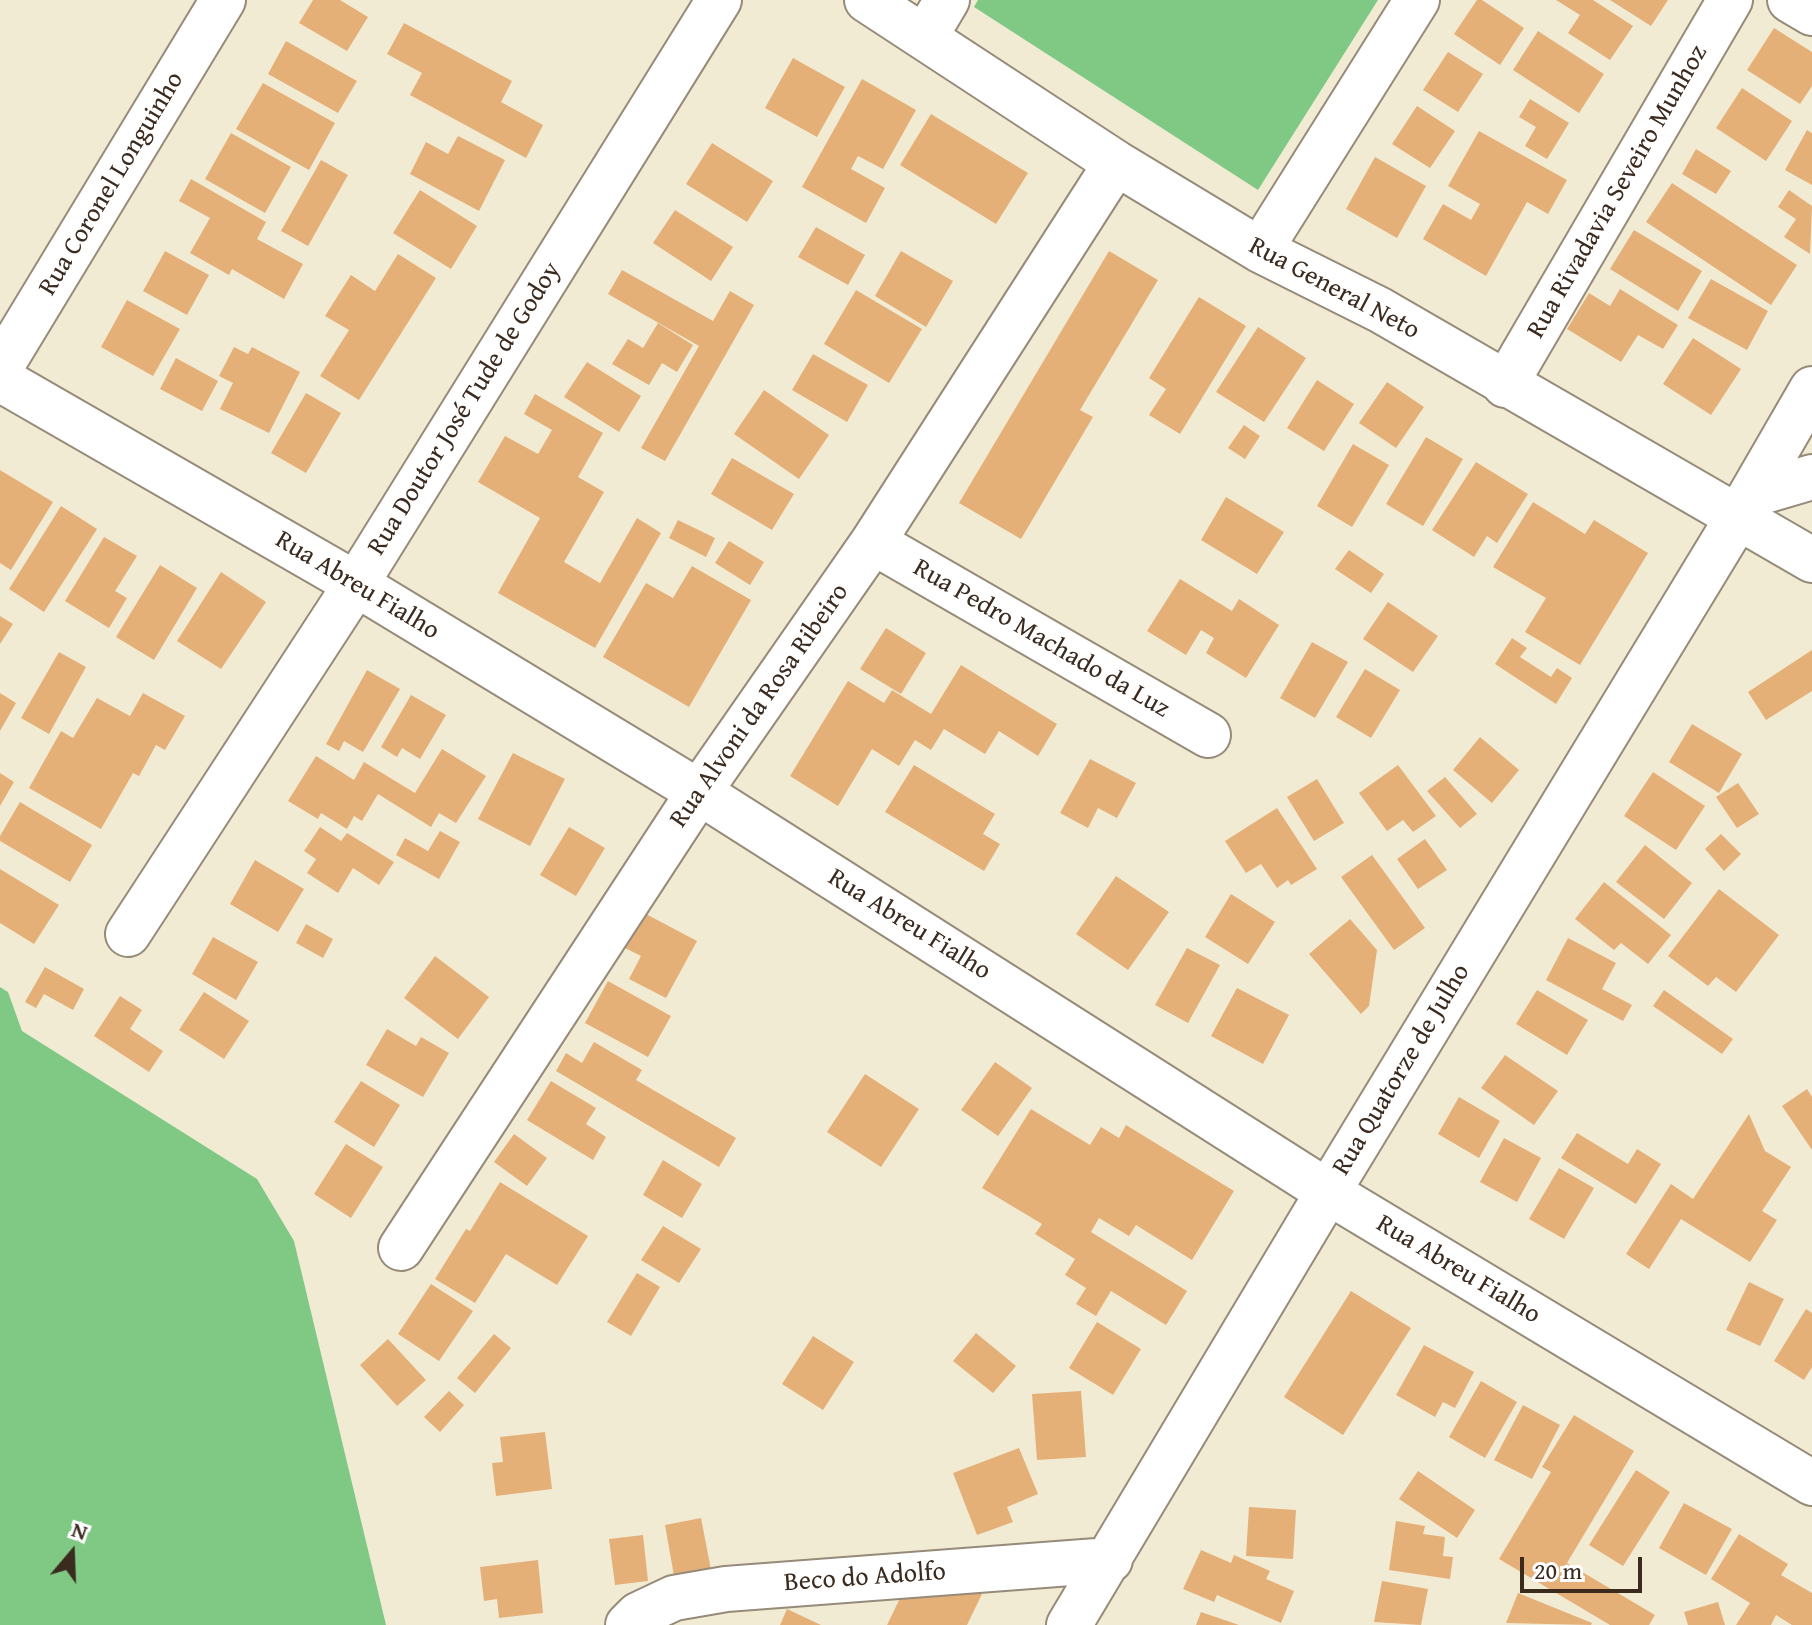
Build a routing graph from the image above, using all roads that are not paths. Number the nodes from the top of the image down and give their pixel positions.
1 (223, 0) edge
2 (719, 0) edge
3 (867, 0) edge
4 (947, 0) edge
5 (1417, 0) edge
6 (1730, 0) edge
7 (1790, 0) edge
8 (1812, 13) edge
9 (925, 37) junction
10 (1116, 163) junction
11 (1260, 250) junction
12 (0, 368) edge
13 (0, 379) edge
14 (1505, 385) junction
15 (1812, 389) edge
16 (1812, 477) edge
17 (1744, 506) junction
18 (873, 542) junction
19 (1812, 560) edge
20 (356, 584) junction
21 (1208, 735) dead end
22 (699, 792) junction
23 (128, 934) dead end
24 (1328, 1192) junction
25 (401, 1248) dead end
26 (1812, 1483) edge
27 (1110, 1560) junction
28 (628, 1625) edge
29 (1069, 1625) edge

1 - 12 street, Rua Coronel Longuinho
2 - 20 street, Rua Doutor José Tude de Godoy
3 - 9 street, Rua General Neto
4 - 9 street
5 - 11 street
6 - 14 street, Rua Rivadavia Seveiro Munhoz
7 - 8 street
9 - 10 street, Rua General Neto
10 - 11 street, Rua General Neto
10 - 18 street, Rua Alvoni da Rosa Ribeiro
11 - 14 street, Rua General Neto
13 - 20 street, Rua Abreu Fialho
14 - 17 street, Rua General Neto
15 - 17 street, Rua Quatorze de Julho
16 - 17 street
17 - 19 street, Rua General Neto
17 - 24 street, Rua Quatorze de Julho
18 - 21 street, Rua Pedro Machado da Luz
18 - 22 street, Rua Alvoni da Rosa Ribeiro
20 - 22 street, Rua Abreu Fialho
20 - 23 street, Rua Doutor José Tude de Godoy
22 - 24 street, Rua Abreu Fialho
22 - 25 street, Rua Alvoni da Rosa Ribeiro
24 - 26 street, Rua Abreu Fialho
24 - 27 street, Rua Quatorze de Julho
27 - 28 street, Beco do Adolfo
27 - 29 street, Rua Quatorze de Julho

